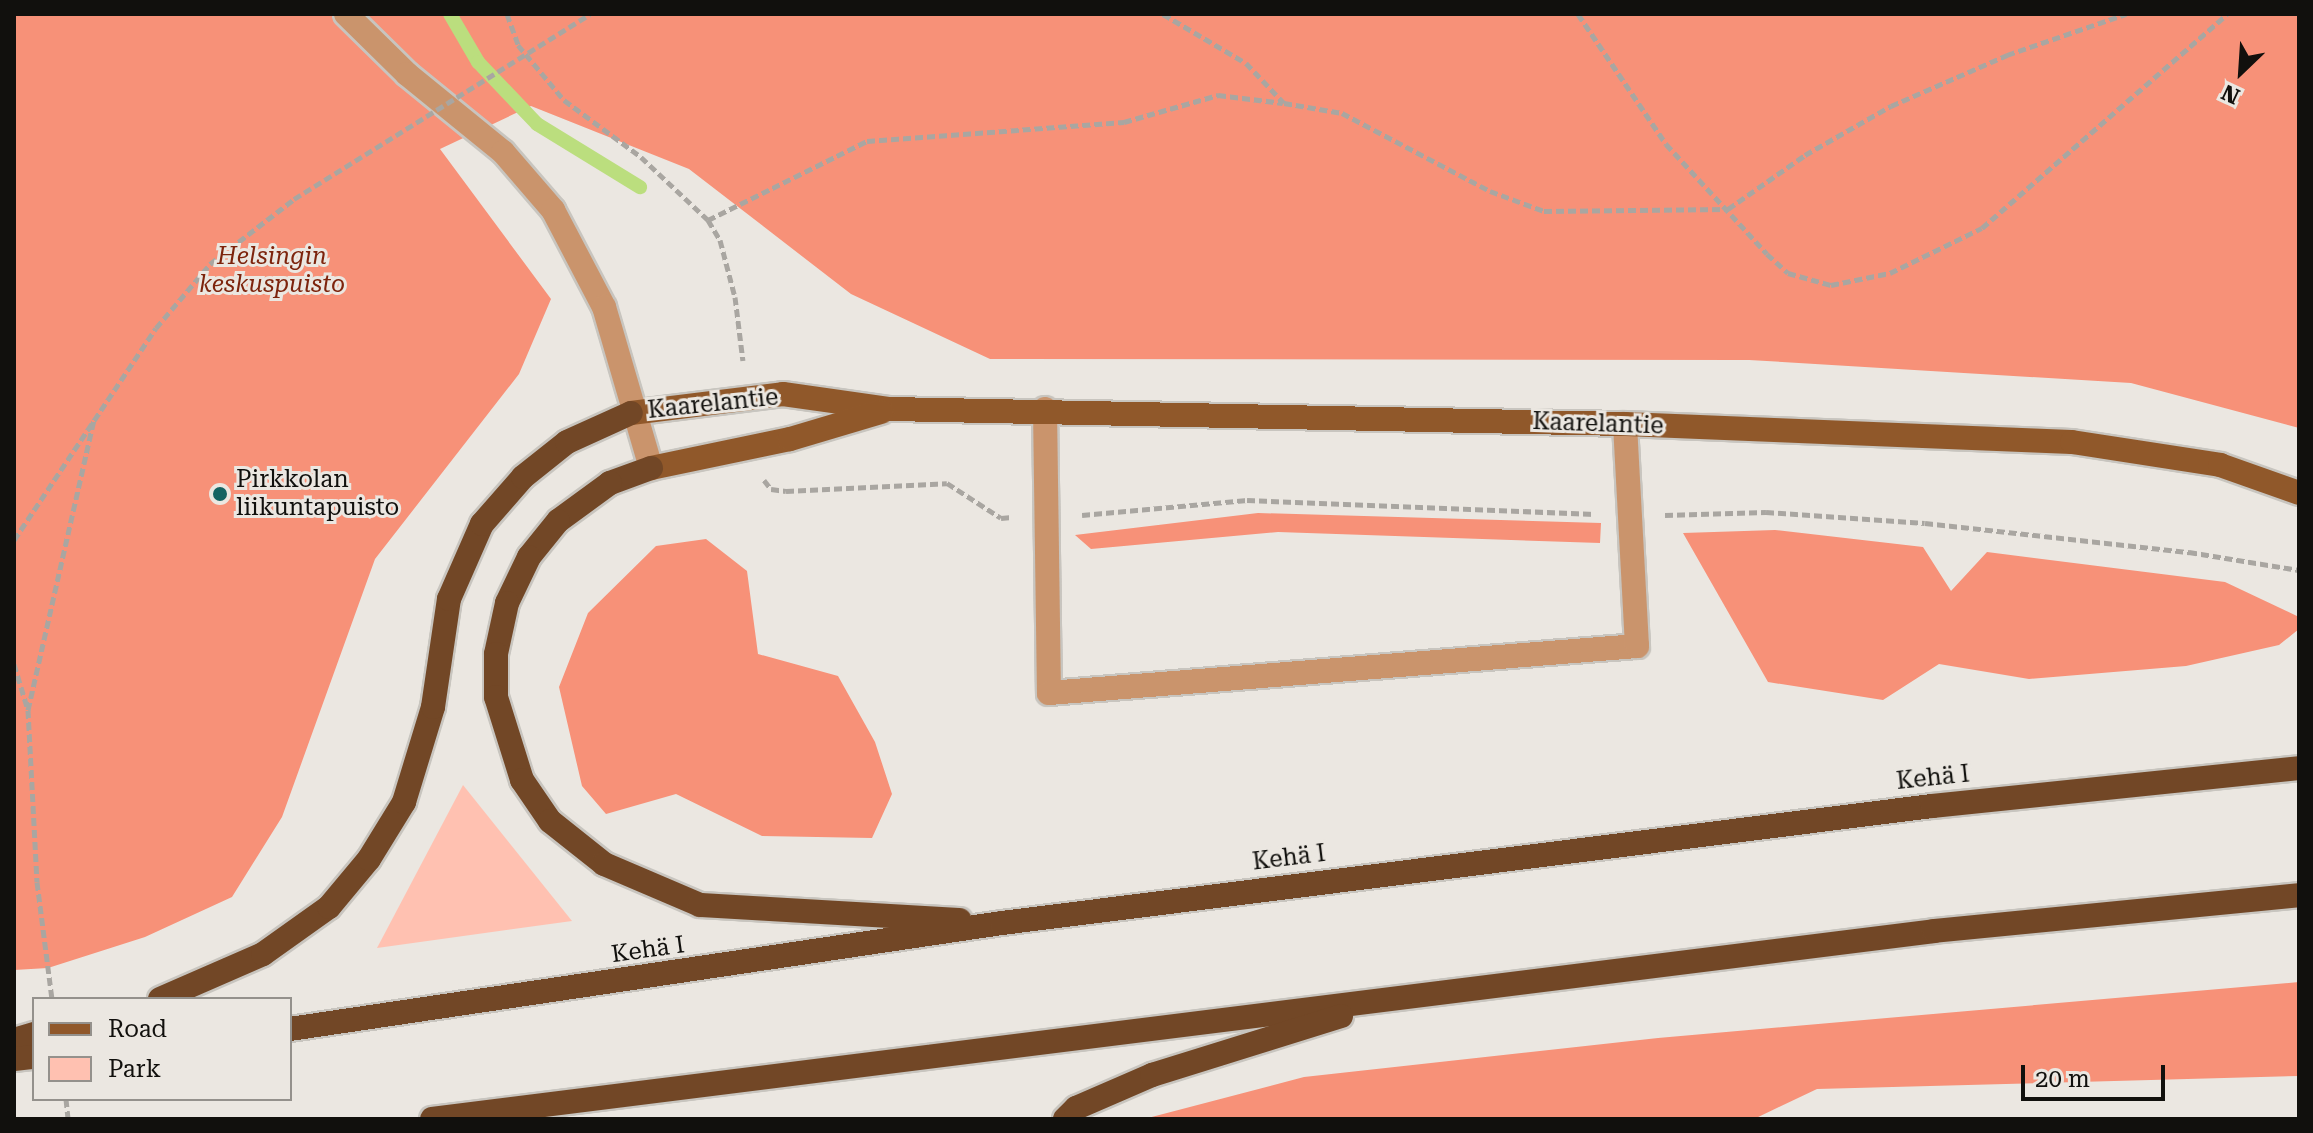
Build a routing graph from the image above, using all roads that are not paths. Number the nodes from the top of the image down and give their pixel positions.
1 (346, 14) edge
2 (890, 409) junction
3 (1045, 409) junction
4 (631, 413) junction
5 (1625, 424) junction
6 (651, 468) junction
7 (2299, 493) edge
8 (2299, 768) edge
9 (2299, 895) edge
10 (1002, 923) junction
11 (165, 997) edge
12 (1405, 997) junction
13 (292, 1029) edge
14 (432, 1119) edge
15 (1065, 1119) edge

1 - 4 street
2 - 3 main road, Kaarelantie
2 - 4 main road, Kaarelantie
2 - 6 main road, Kaarelantie
3 - 5 main road, Kaarelantie
3 - 5 street
4 - 6 street
4 - 11 highway
5 - 7 main road, Kaarelantie
6 - 10 highway
8 - 10 highway, Kehä I
9 - 12 highway
10 - 13 highway, Kehä I
12 - 14 highway
12 - 15 highway

